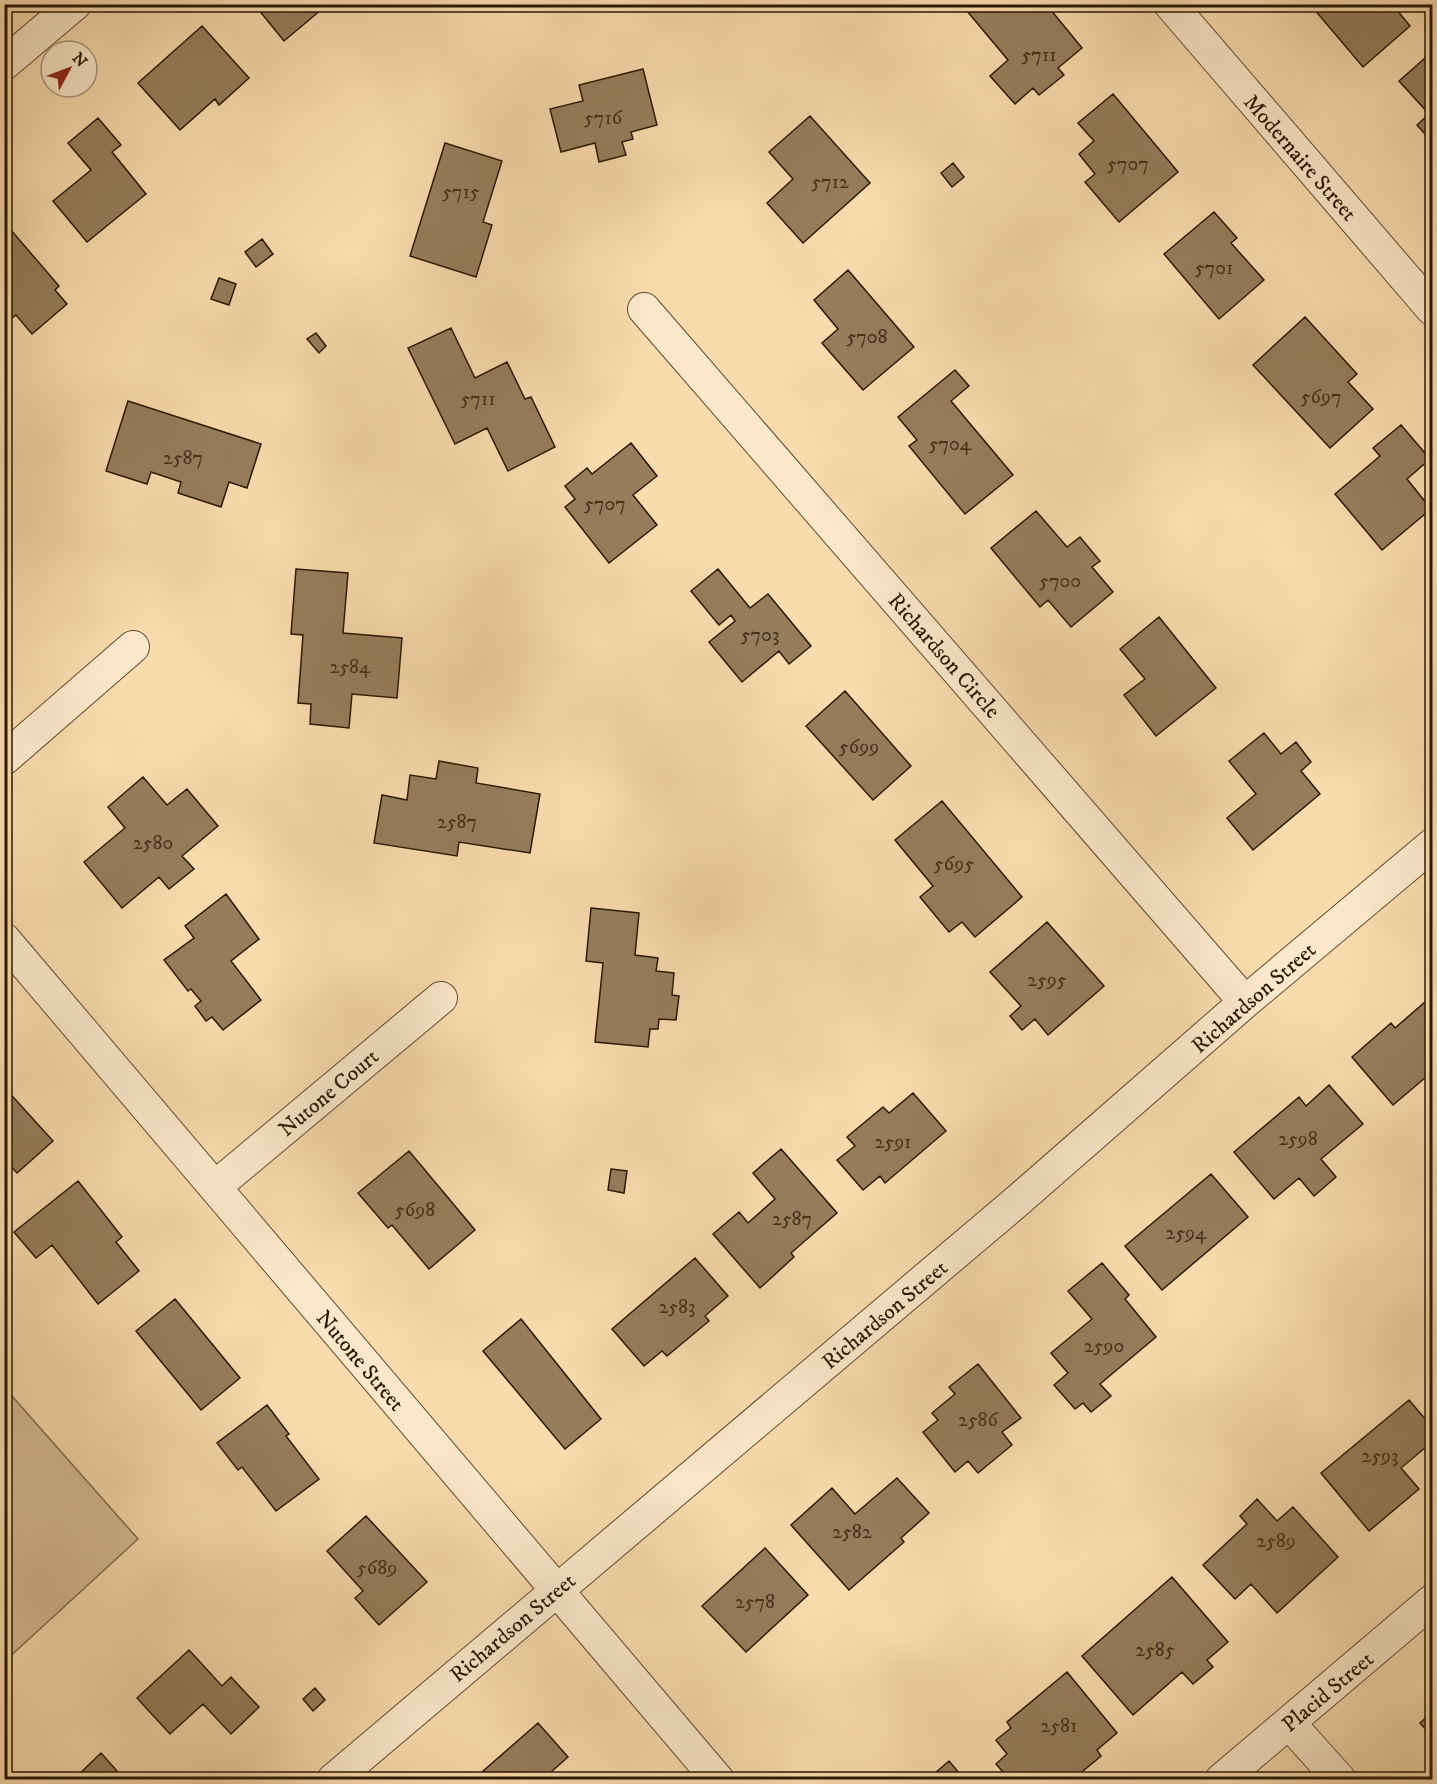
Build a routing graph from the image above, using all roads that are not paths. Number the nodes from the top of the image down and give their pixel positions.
1 (75, 4) edge
2 (1170, 4) edge
3 (4, 64) edge
4 (644, 309) dead end
5 (1432, 309) edge
6 (133, 647) dead end
7 (4, 759) edge
8 (1432, 845) edge
9 (4, 939) edge
10 (441, 998) dead end
11 (1245, 1002) junction
12 (215, 1186) junction
13 (556, 1590) junction
14 (1432, 1601) edge
15 (1289, 1723) junction
16 (333, 1779) edge
17 (718, 1779) edge
18 (1221, 1779) edge
19 (1340, 1779) edge

1 - 3 street
2 - 5 street, Modernaire Street
4 - 11 street, Richardson Circle
6 - 7 street
8 - 11 street, Richardson Street
9 - 12 street, Nutone Street
10 - 12 street, Nutone Court
11 - 13 street, Richardson Street
12 - 13 street, Nutone Street
13 - 16 street, Richardson Street
13 - 17 street, Nutone Street
14 - 15 street, Placid Street
15 - 18 street, Placid Street
15 - 19 street

